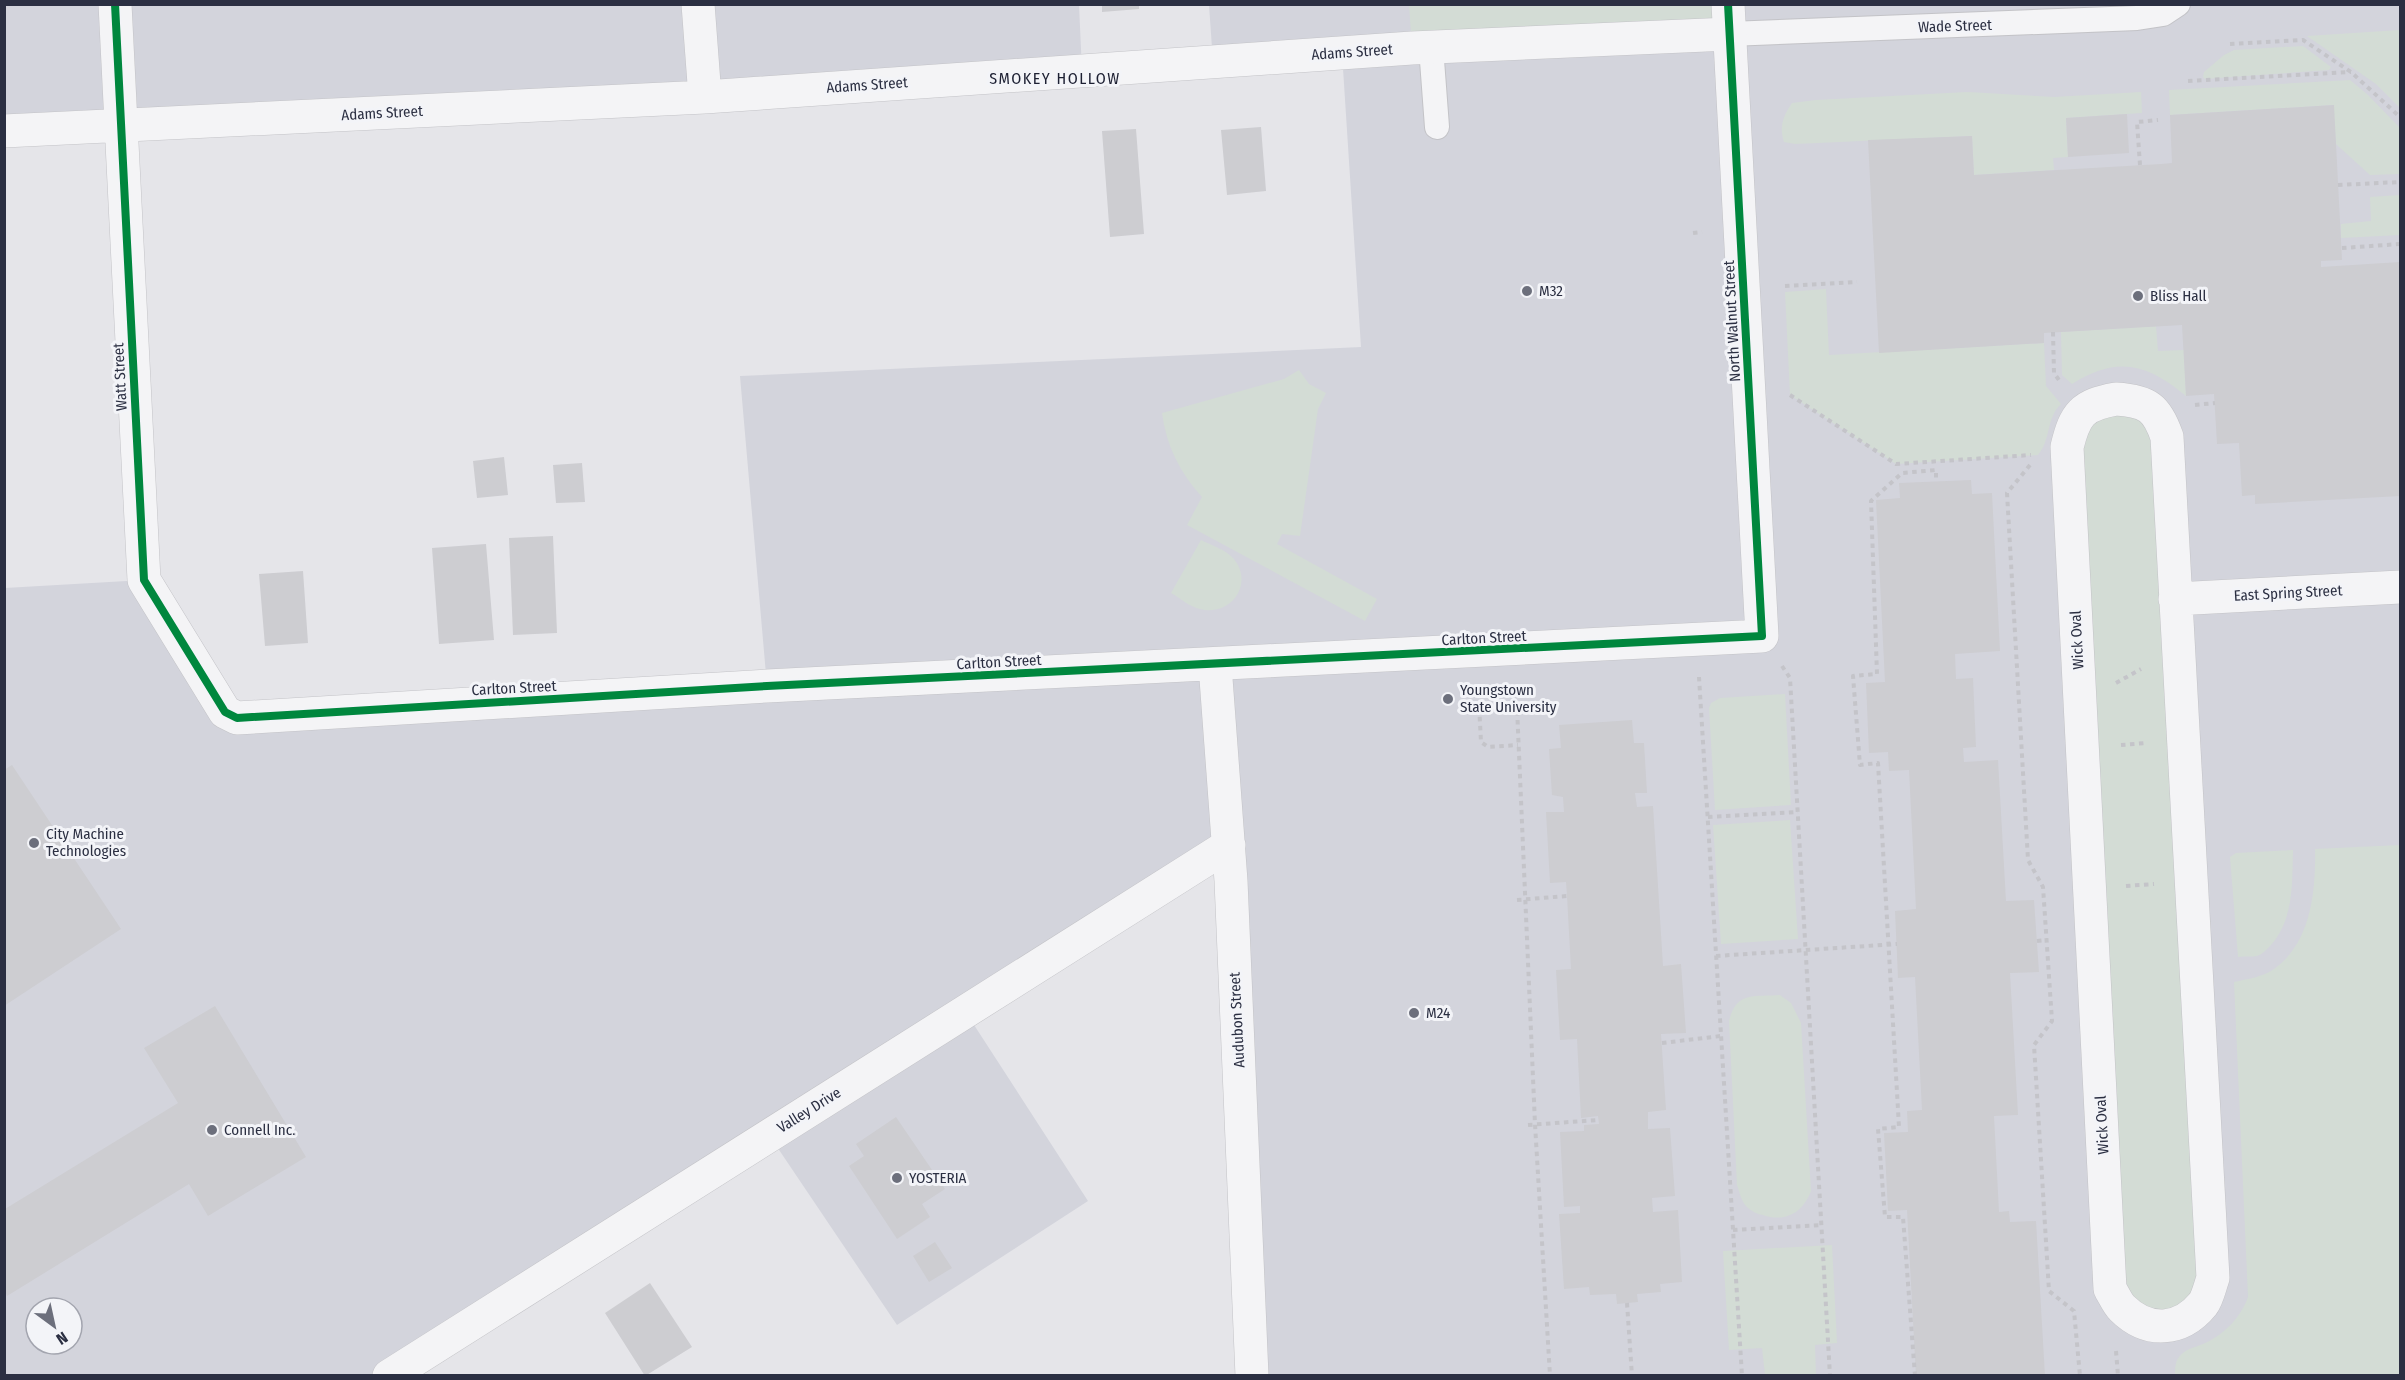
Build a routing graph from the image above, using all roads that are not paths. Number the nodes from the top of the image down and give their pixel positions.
1 (115, 4) edge
2 (698, 4) edge
3 (2178, 4) edge
4 (1729, 19) edge
5 (1431, 47) junction
6 (705, 97) junction
7 (121, 126) junction
8 (1437, 127) dead end
9 (4, 131) edge
10 (2400, 587) edge
11 (2175, 599) junction
12 (1762, 636) joint
13 (1215, 665) junction
14 (237, 718) joint
15 (1229, 845) junction
16 (389, 1376) edge
17 (1252, 1376) edge

1 - 7 street, Watt Street
2 - 6 street
3 - 4 lane, Wade Street
4 - 5 street, Adams Street
4 - 12 street, North Walnut Street
5 - 6 street, Adams Street
5 - 8 lane
6 - 7 street, Adams Street
7 - 9 street, Adams Street
7 - 14 street, Watt Street
10 - 11 street, East Spring Street
11 - 11 street, Wick Oval
12 - 13 street, Carlton Street
13 - 14 street, Carlton Street
13 - 15 street, Audubon Street
15 - 16 street, Valley Drive
15 - 17 street, Audubon Street

